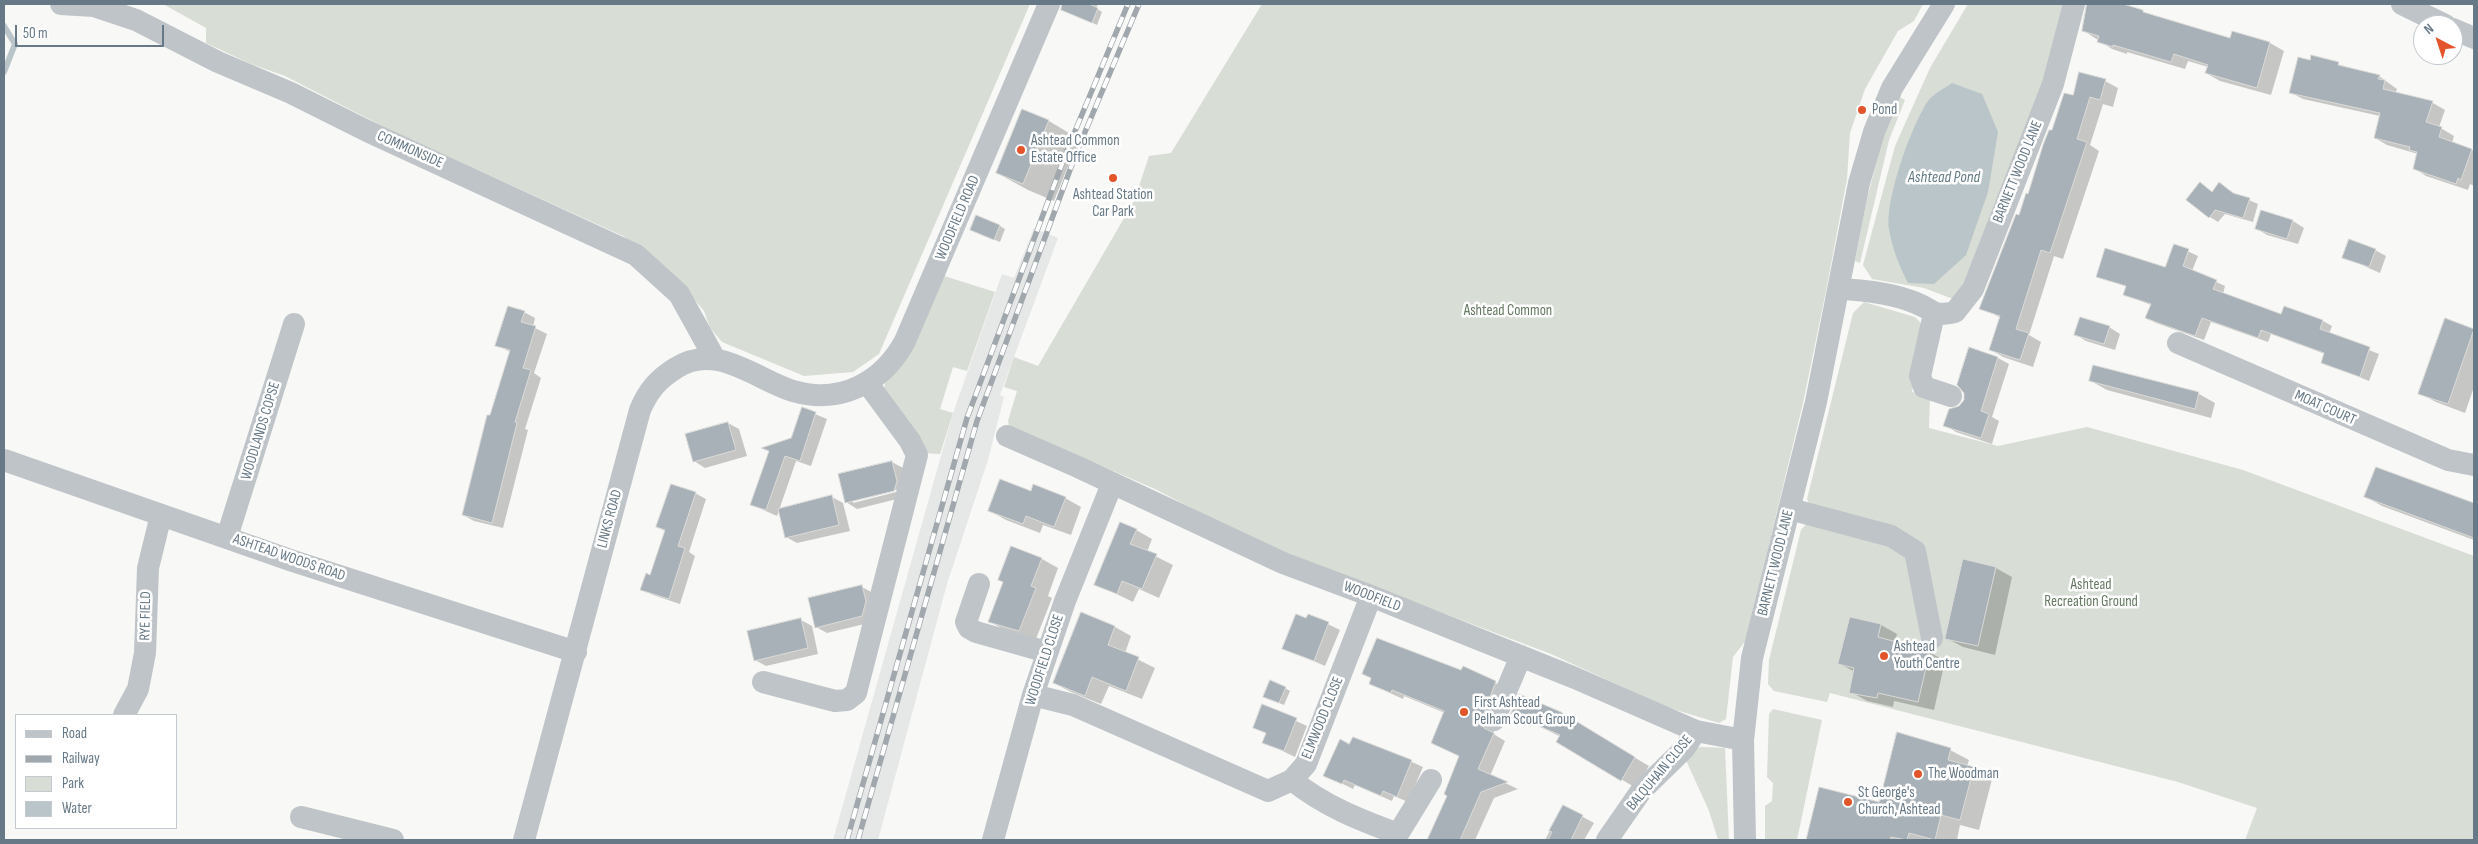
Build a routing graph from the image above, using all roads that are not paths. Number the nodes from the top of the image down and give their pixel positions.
1 (61, 4) edge
2 (1048, 4) edge
3 (1944, 4) edge
4 (2074, 4) edge
5 (2402, 4) edge
6 (2425, 15) edge
7 (1839, 289) junction
8 (1934, 314) junction
9 (294, 324) dead end
10 (2178, 343) dead end
11 (715, 359) junction
12 (868, 384) junction
13 (828, 394) joint
14 (1951, 396) dead end
15 (1008, 436) dead end
16 (4, 460) edge
17 (2474, 465) edge
18 (1112, 484) junction
19 (1790, 509) junction
20 (161, 515) junction
21 (227, 537) junction
22 (979, 584) dead end
23 (1371, 596) junction
24 (1932, 638) dead end
25 (576, 652) junction
26 (1047, 652) junction
27 (1521, 656) junction
28 (763, 682) dead end
29 (1033, 696) junction
30 (125, 714) edge
31 (1494, 720) dead end
32 (1696, 730) junction
33 (1743, 740) junction
34 (1292, 780) junction
35 (1431, 780) dead end
36 (301, 817) dead end
37 (393, 840) edge
38 (524, 840) edge
39 (994, 840) edge
40 (1607, 840) edge
41 (1745, 840) edge

1 - 11 street, COMMONSIDE
2 - 12 street, WOODFIELD ROAD
3 - 7 street, BARNETT WOOD LANE
4 - 8 street, BARNETT WOOD LANE
5 - 6 street
7 - 8 street
7 - 19 street, BARNETT WOOD LANE
8 - 14 street
9 - 21 street, WOODLANDS COPSE
10 - 17 street, MOAT COURT
11 - 13 street, LINKS ROAD
11 - 25 street, LINKS ROAD
12 - 13 street, WOODFIELD ROAD
12 - 28 street
15 - 18 street, WOODFIELD
16 - 20 street, ASHTEAD WOODS ROAD
18 - 23 street, WOODFIELD
18 - 26 street, WOODFIELD CLOSE
19 - 24 street
19 - 33 street, BARNETT WOOD LANE
20 - 21 street, ASHTEAD WOODS ROAD
20 - 30 street, RYE FIELD
21 - 25 street, ASHTEAD WOODS ROAD
22 - 26 street
23 - 27 street, WOODFIELD
23 - 34 street, ELMWOOD CLOSE
25 - 38 street, LINKS ROAD
26 - 29 street, WOODFIELD CLOSE
27 - 31 street
27 - 32 street, WOODFIELD
29 - 34 street, ELMWOOD CLOSE
29 - 39 street, WOODFIELD CLOSE
32 - 33 street, WOODFIELD
32 - 40 street, BALQUHAIN CLOSE
33 - 41 street, BARNETT WOOD LANE
34 - 35 street
36 - 37 street

